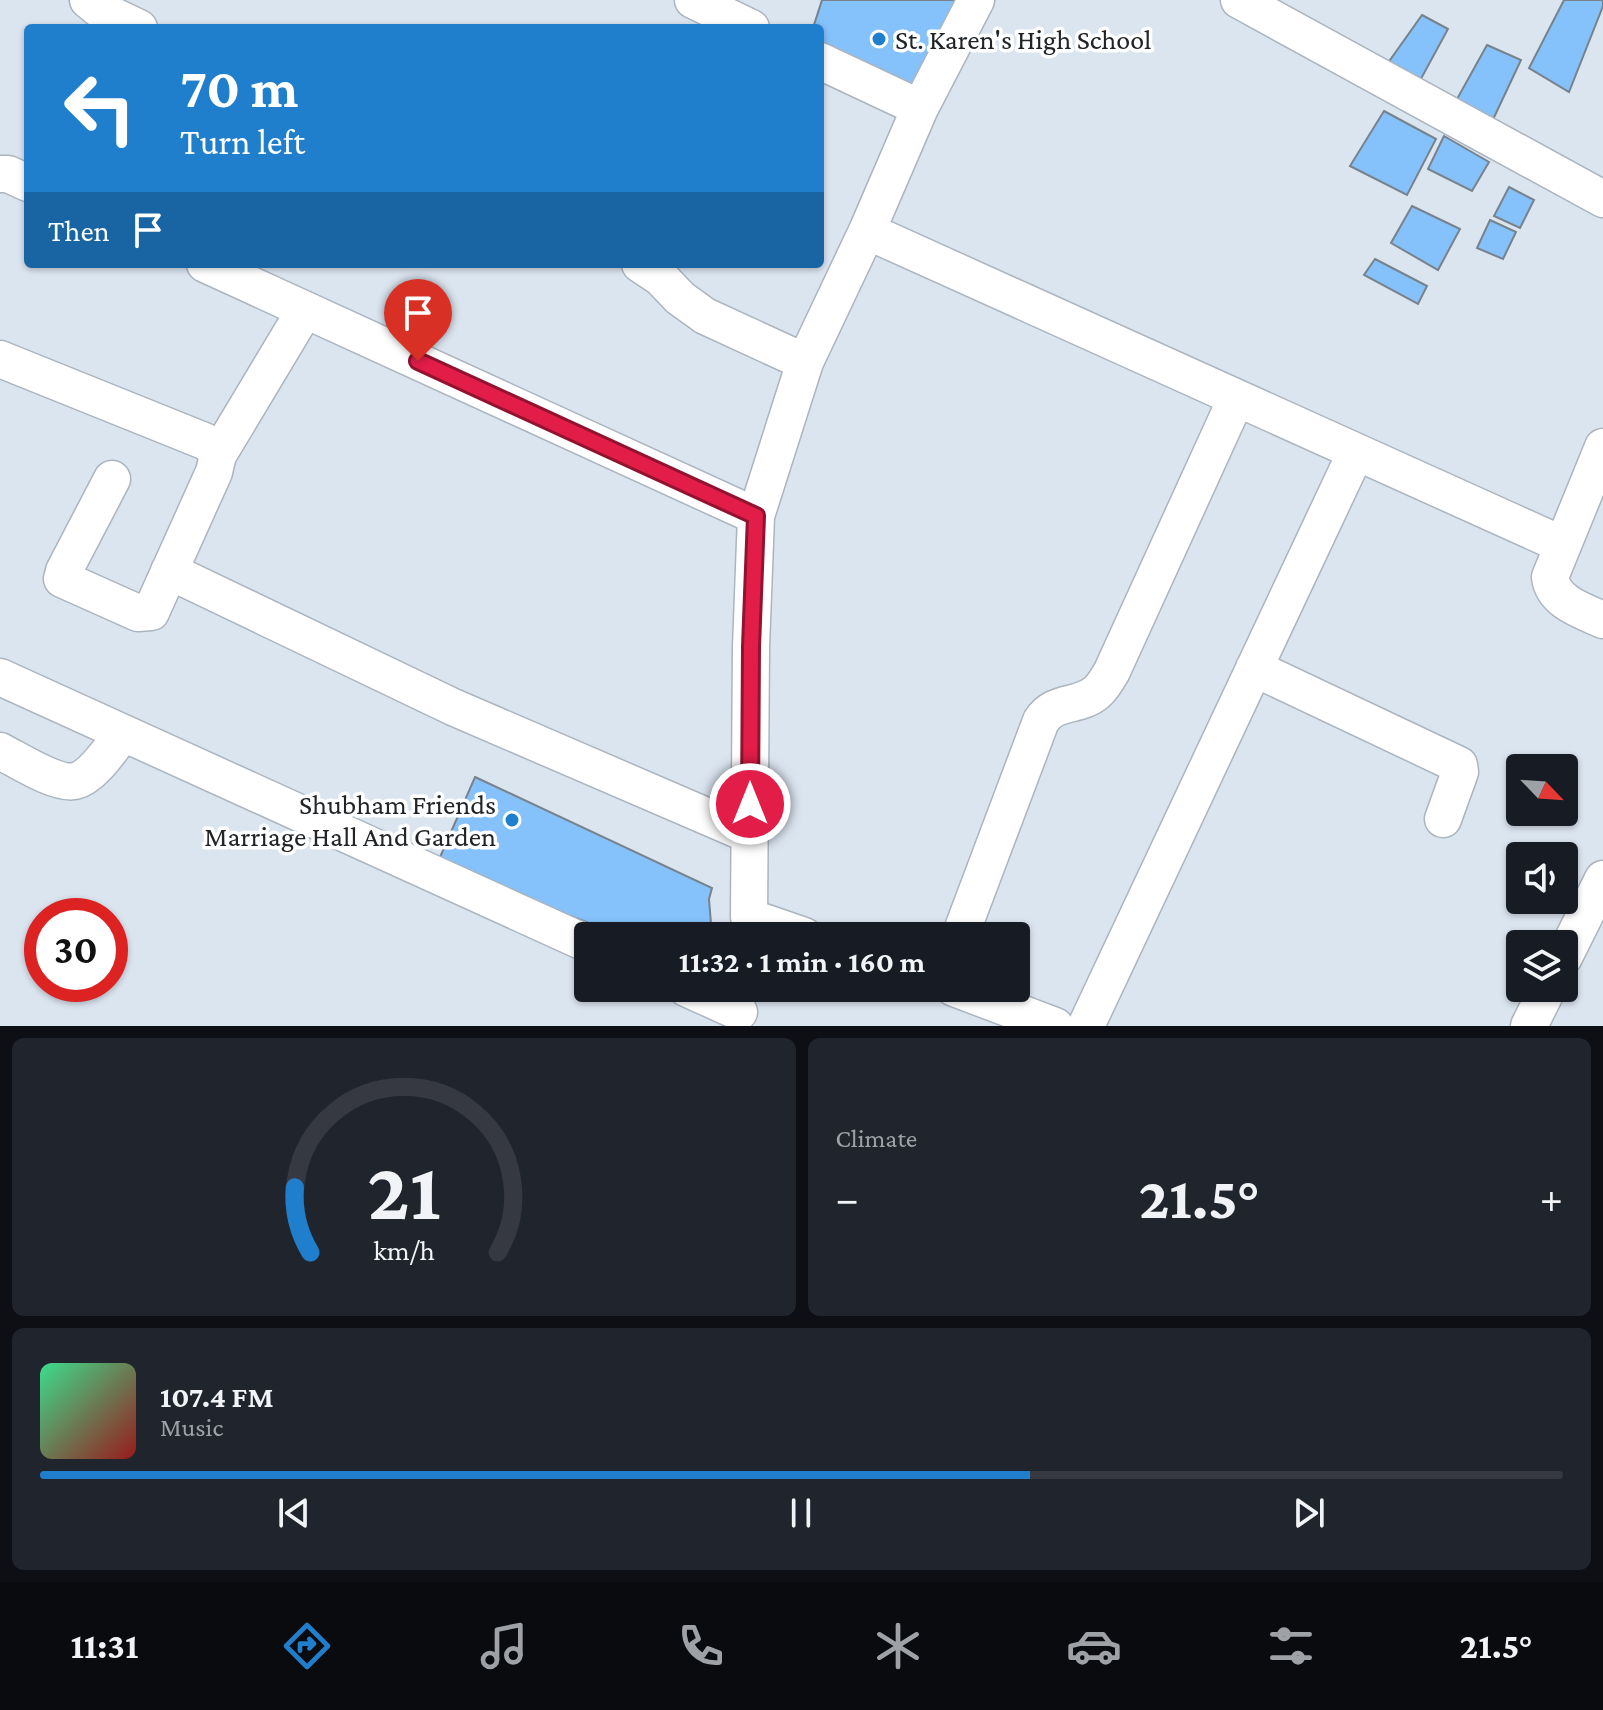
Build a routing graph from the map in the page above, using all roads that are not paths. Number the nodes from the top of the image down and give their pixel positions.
1 (88, 0) edge
2 (693, 0) edge
3 (976, 0) edge
4 (1239, 0) edge
5 (131, 24) edge
6 (743, 24) edge
7 (824, 63) edge
8 (920, 108) junction
9 (0, 174) edge
10 (24, 181) edge
11 (1603, 199) edge
12 (867, 231) junction
13 (214, 268) edge
14 (646, 268) edge
15 (305, 310) junction
16 (0, 359) edge
17 (805, 362) junction
18 (1236, 399) junction
19 (1603, 447) edge
20 (1356, 452) junction
21 (218, 455) junction
22 (112, 479) dead end
23 (756, 516) junction
24 (1563, 545) junction
25 (169, 571) junction
26 (1603, 620) edge
27 (1254, 668) junction
28 (0, 677) edge
29 (123, 733) junction
30 (0, 751) edge
31 (1443, 819) dead end
32 (750, 835) junction
33 (1603, 879) edge
34 (748, 922) edge
35 (965, 922) edge
36 (1578, 930) edge
37 (574, 938) edge
38 (991, 1002) edge
39 (1541, 1002) edge
40 (1055, 1026) edge
41 (1086, 1026) edge
42 (1529, 1026) edge

1 - 5 street
2 - 6 street
3 - 8 street
4 - 11 street
7 - 8 street
8 - 12 street
9 - 10 street
12 - 17 street
12 - 18 street
13 - 15 street
14 - 17 street
15 - 21 street
15 - 23 street
16 - 21 street
17 - 23 street
18 - 20 street
18 - 35 street
19 - 24 street
20 - 24 street
20 - 27 street
21 - 25 street
22 - 25 street
23 - 32 street
24 - 26 street
25 - 32 street
27 - 31 street
27 - 41 street
28 - 29 street
29 - 30 street
29 - 37 street
32 - 34 street
33 - 36 street
38 - 40 street
39 - 42 street

